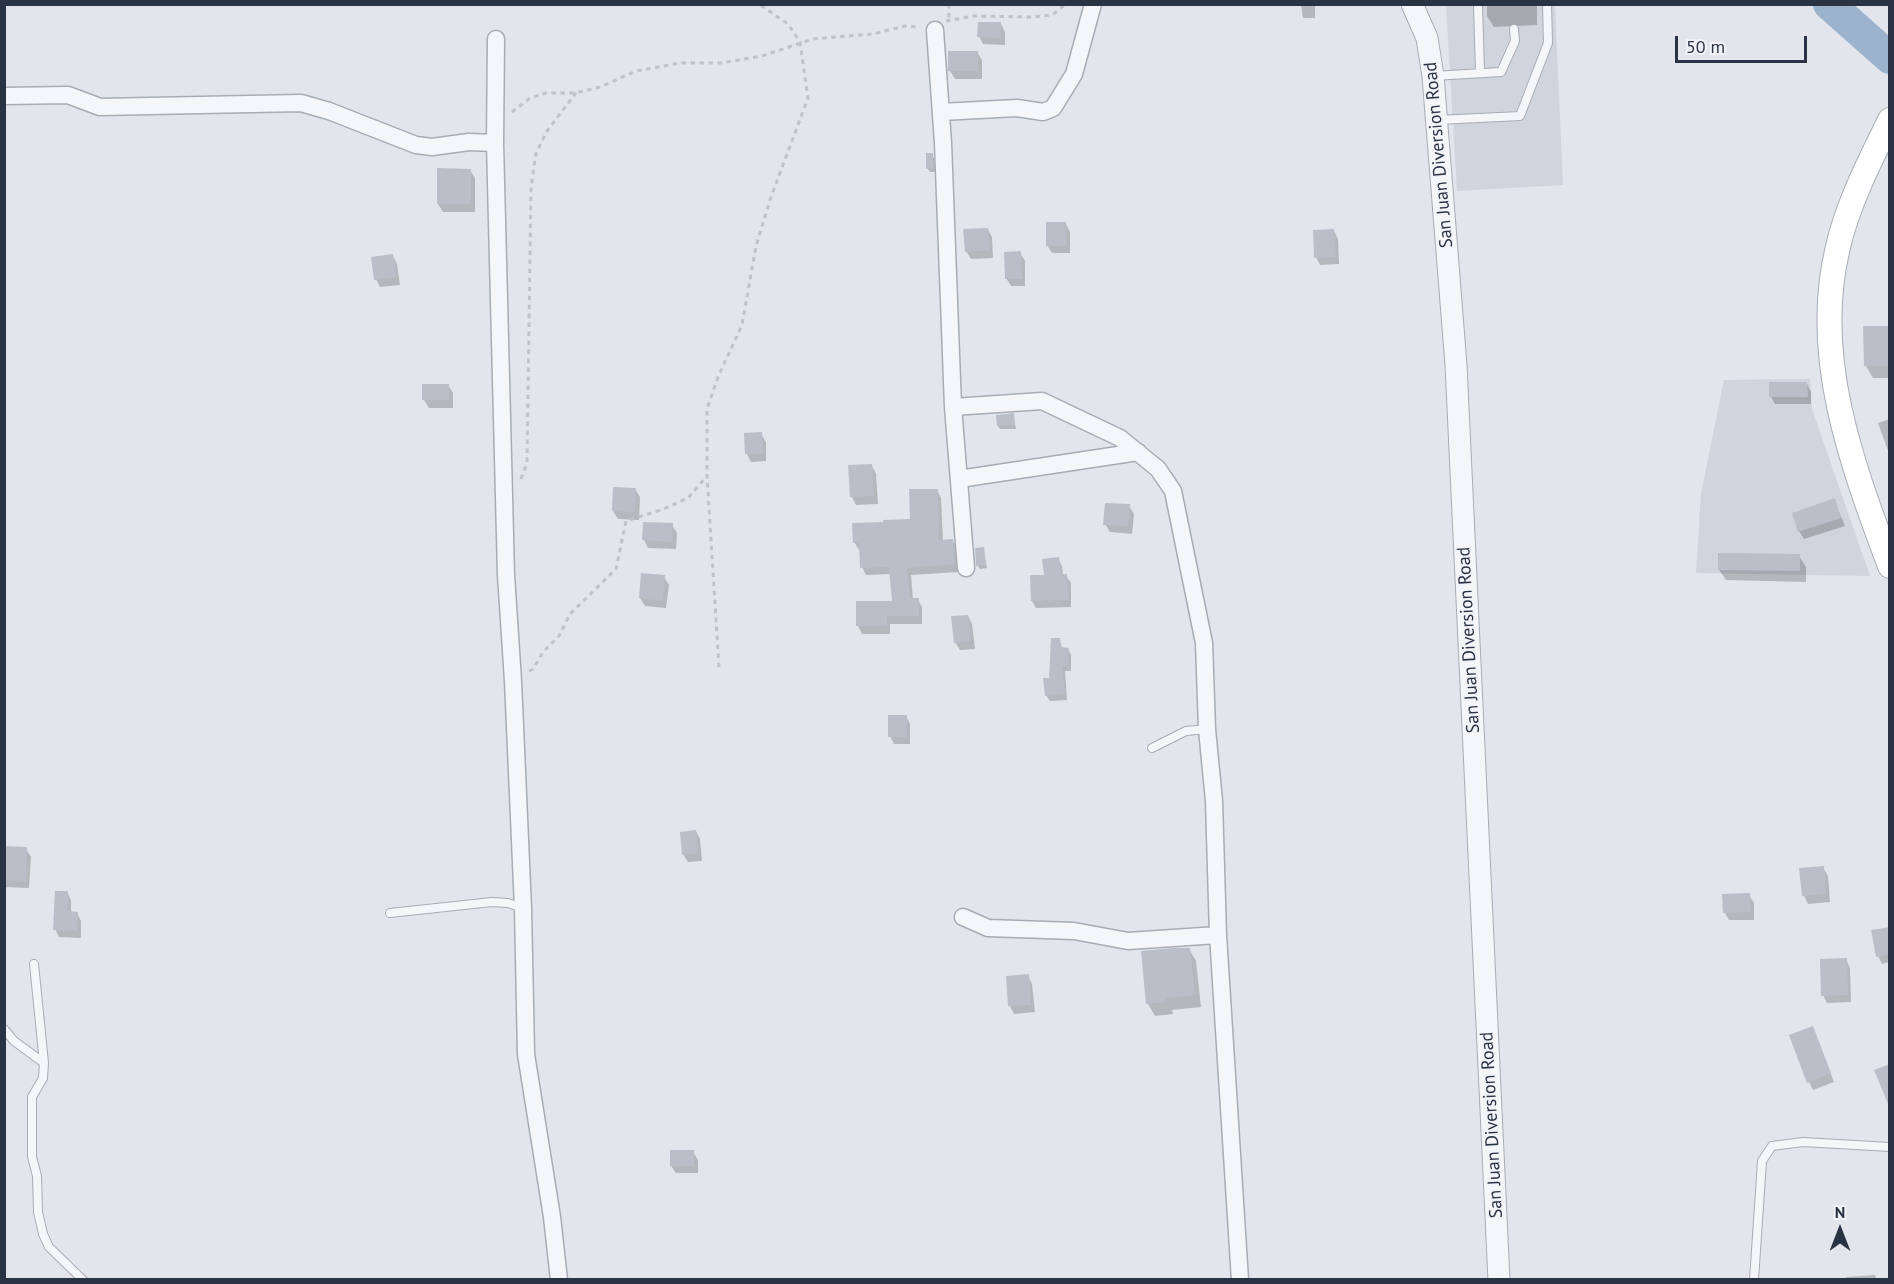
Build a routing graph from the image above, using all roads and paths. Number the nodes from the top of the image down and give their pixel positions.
1 (759, 4) edge
2 (1066, 4) edge
3 (1093, 4) edge
4 (1412, 4) edge
5 (1478, 4) edge
6 (1547, 4) edge
7 (949, 7) edge
8 (1514, 29) dead end
9 (935, 30) joint
10 (496, 39) dead end
11 (800, 42) junction
12 (1480, 73) junction
13 (1433, 76) junction
14 (576, 93) junction
15 (4, 96) edge
16 (941, 112) junction
17 (1438, 120) junction
18 (1889, 122) edge
19 (495, 143) junction
20 (953, 407) junction
21 (1138, 452) junction
22 (707, 476) junction
23 (959, 479) junction
24 (505, 502) junction
25 (1890, 566) edge
26 (966, 568) dead end
27 (719, 667) dead end
28 (513, 681) junction
29 (1207, 729) junction
30 (1152, 748) dead end
31 (523, 908) junction
32 (390, 913) dead end
33 (963, 917) dead end
34 (1218, 935) junction
35 (34, 964) dead end
36 (4, 1029) edge
37 (44, 1063) junction
38 (1890, 1147) edge
39 (83, 1280) edge
40 (559, 1280) edge
41 (1240, 1280) edge
42 (1499, 1280) edge
43 (1754, 1280) edge

1 - 11 path
2 - 7 path
3 - 16 street
4 - 13 street, San Juan Diversion Road
5 - 12 lane
6 - 17 lane
8 - 12 lane
9 - 11 path
9 - 16 street
10 - 19 street
11 - 14 path
11 - 22 path
12 - 13 lane
13 - 17 street, San Juan Diversion Road
14 - 19 path
14 - 24 path
15 - 19 street
16 - 20 street
17 - 42 street, San Juan Diversion Road
18 - 25 main road
19 - 24 street
20 - 21 street
20 - 23 street
21 - 23 street
21 - 29 street
22 - 27 path
22 - 28 path
23 - 26 street
24 - 28 street
28 - 31 street
29 - 30 lane
29 - 34 street
31 - 32 lane
31 - 40 street
33 - 34 street
34 - 41 street
35 - 37 lane
36 - 37 lane
37 - 39 lane
38 - 43 lane

